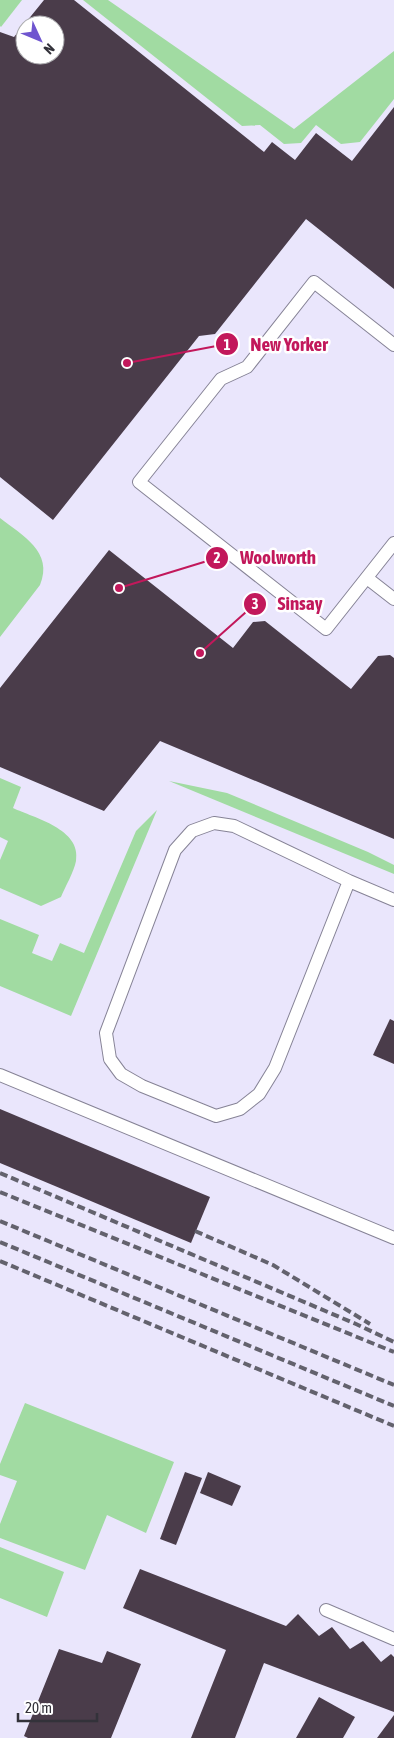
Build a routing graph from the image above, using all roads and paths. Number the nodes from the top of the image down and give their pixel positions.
1 (394, 345) edge
2 (394, 543) edge
3 (367, 578) junction
4 (394, 599) edge
5 (349, 880) junction
6 (394, 900) edge
7 (0, 1075) edge
8 (394, 1238) edge
9 (326, 1610) dead end
10 (394, 1639) edge

1 - 3 lane
2 - 3 lane
3 - 4 lane
5 - 5 lane
5 - 6 lane
7 - 8 lane
9 - 10 lane

